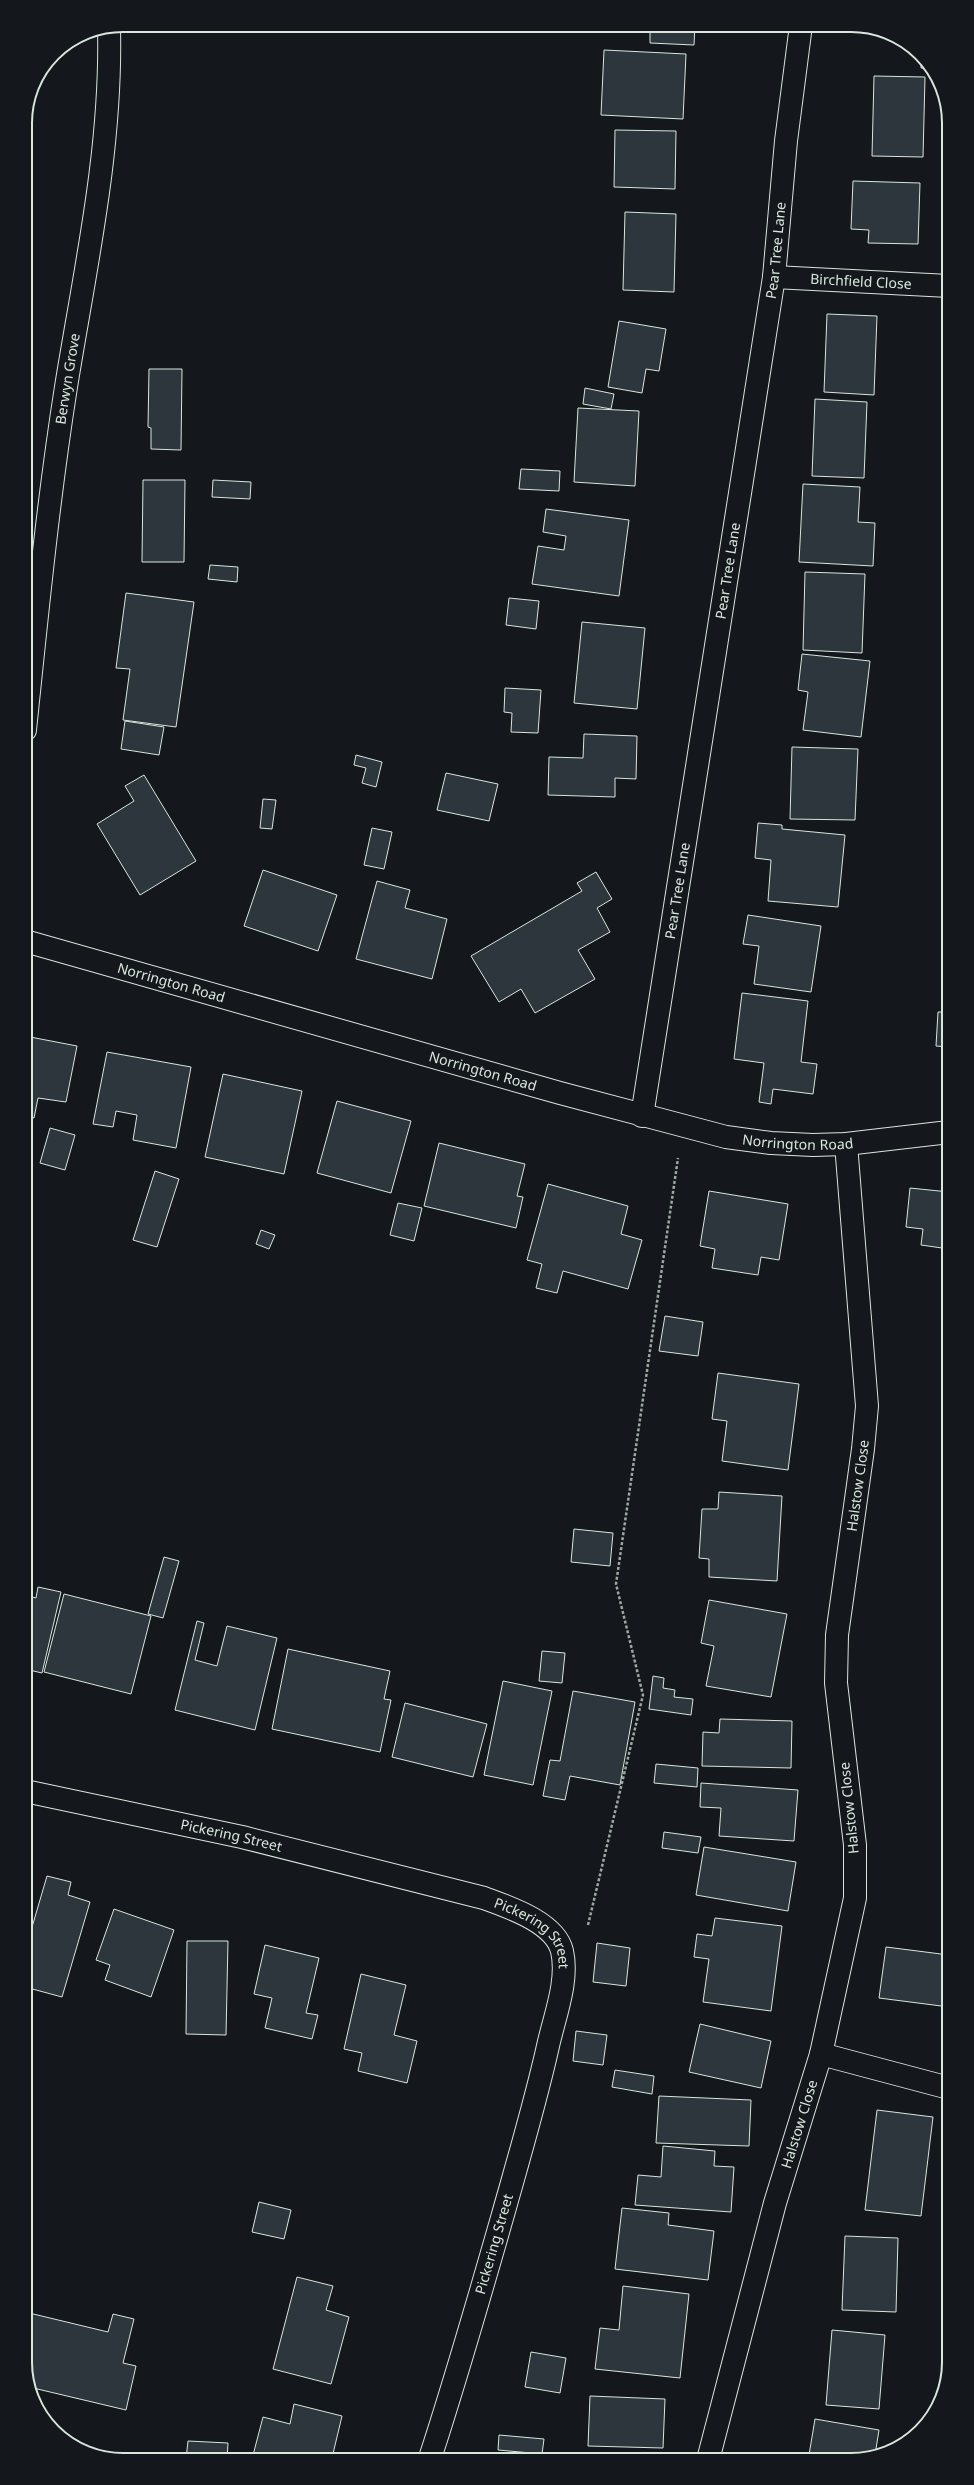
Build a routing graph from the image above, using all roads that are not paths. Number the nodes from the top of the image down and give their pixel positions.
1 (800, 32) edge
2 (109, 33) edge
3 (774, 277) junction
4 (942, 286) edge
5 (32, 660) edge
6 (32, 943) edge
7 (642, 1116) junction
8 (942, 1133) edge
9 (846, 1144) junction
10 (32, 1792) edge
11 (820, 2054) junction
12 (942, 2086) edge
13 (432, 2453) edge
14 (710, 2453) edge

1 - 3 street, Pear Tree Lane
2 - 5 street, Berwyn Grove
3 - 4 street, Birchfield Close
3 - 7 street, Pear Tree Lane
6 - 7 street, Norrington Road
7 - 9 street, Norrington Road
8 - 9 street, Norrington Road
9 - 11 street, Halstow Close
10 - 13 street, Pickering Street
11 - 12 street
11 - 14 street, Halstow Close

